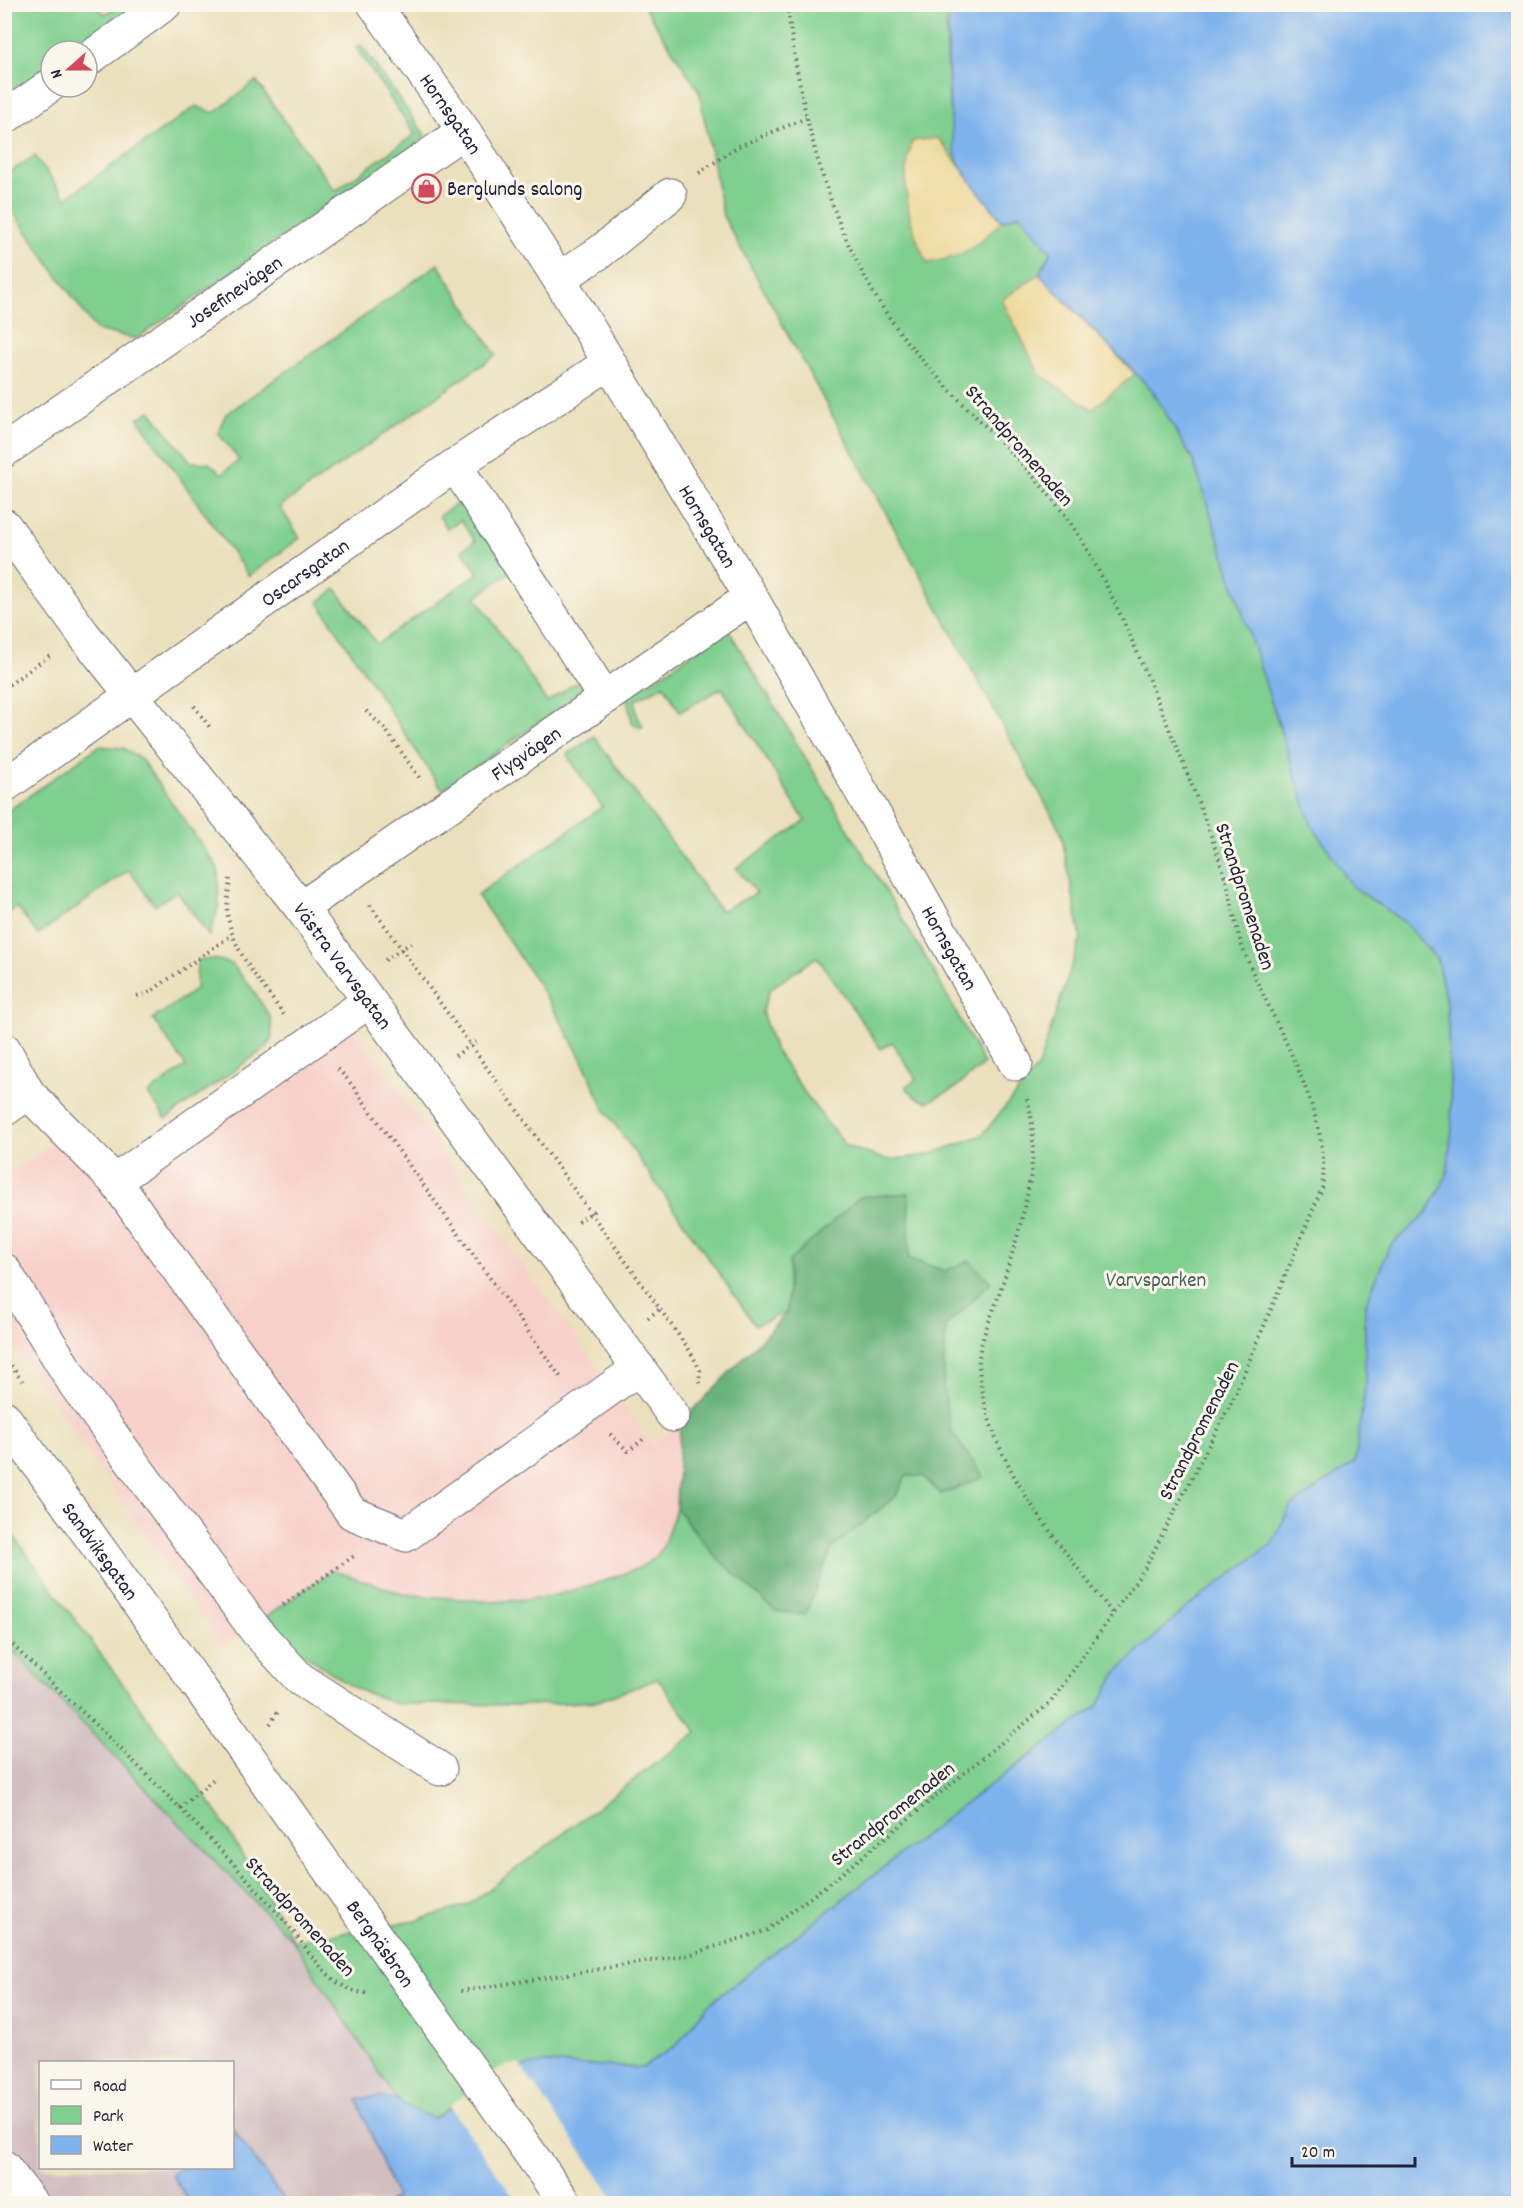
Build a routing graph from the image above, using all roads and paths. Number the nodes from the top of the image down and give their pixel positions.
1 (165, 4) edge
2 (374, 4) edge
3 (787, 4) edge
4 (99, 51) edge
5 (39, 93) edge
6 (4, 118) edge
7 (806, 118) junction
8 (464, 130) junction
9 (670, 195) joint
10 (559, 279) junction
11 (609, 363) junction
12 (4, 451) edge
13 (455, 465) junction
14 (4, 525) edge
15 (751, 597) junction
16 (132, 695) junction
17 (604, 698) junction
18 (366, 711) dead end
19 (4, 786) edge
20 (442, 810) junction
21 (301, 908) junction
22 (232, 935) dead end
23 (137, 996) dead end
24 (369, 1001) junction
25 (4, 1049) edge
26 (1016, 1064) joint
27 (16, 1101) edge
28 (115, 1181) junction
29 (4, 1270) edge
30 (639, 1368) junction
31 (674, 1415) dead end
32 (4, 1418) edge
33 (391, 1529) junction
34 (1112, 1613) junction
35 (257, 1632) junction
36 (4, 1637) edge
37 (197, 1684) joint
38 (440, 1770) dead end
39 (451, 1992) dead end
40 (376, 1993) dead end
41 (4, 2166) edge
42 (32, 2204) edge
43 (566, 2204) edge

1 - 4 street
2 - 8 street, Hornsgatan
3 - 7 path, Strandpromenaden
5 - 6 street
7 - 9 path
7 - 34 path, Strandpromenaden
8 - 10 street, Hornsgatan
8 - 12 street, Josefinevägen
9 - 10 street
10 - 11 street, Hornsgatan
11 - 13 street, Oscarsgatan
11 - 15 street, Hornsgatan
13 - 16 street, Oscarsgatan
13 - 17 street
14 - 16 street, Västra Varvsgatan
15 - 17 street, Flygvägen
15 - 26 street, Hornsgatan
16 - 19 street, Oscarsgatan
16 - 21 street, Västra Varvsgatan
17 - 20 street, Flygvägen
18 - 20 path
20 - 21 street, Flygvägen
21 - 24 street, Västra Varvsgatan
22 - 23 path
24 - 28 street
24 - 30 street, Västra Varvsgatan
25 - 27 street
26 - 34 path
27 - 28 street
28 - 33 street
29 - 35 street
30 - 31 street, Västra Varvsgatan
30 - 33 street
32 - 37 street, Sandviksgatan
33 - 35 path
34 - 39 path, Strandpromenaden
35 - 38 street
36 - 40 path, Strandpromenaden
37 - 43 street, Bergnäsbron, bridge
41 - 42 street

